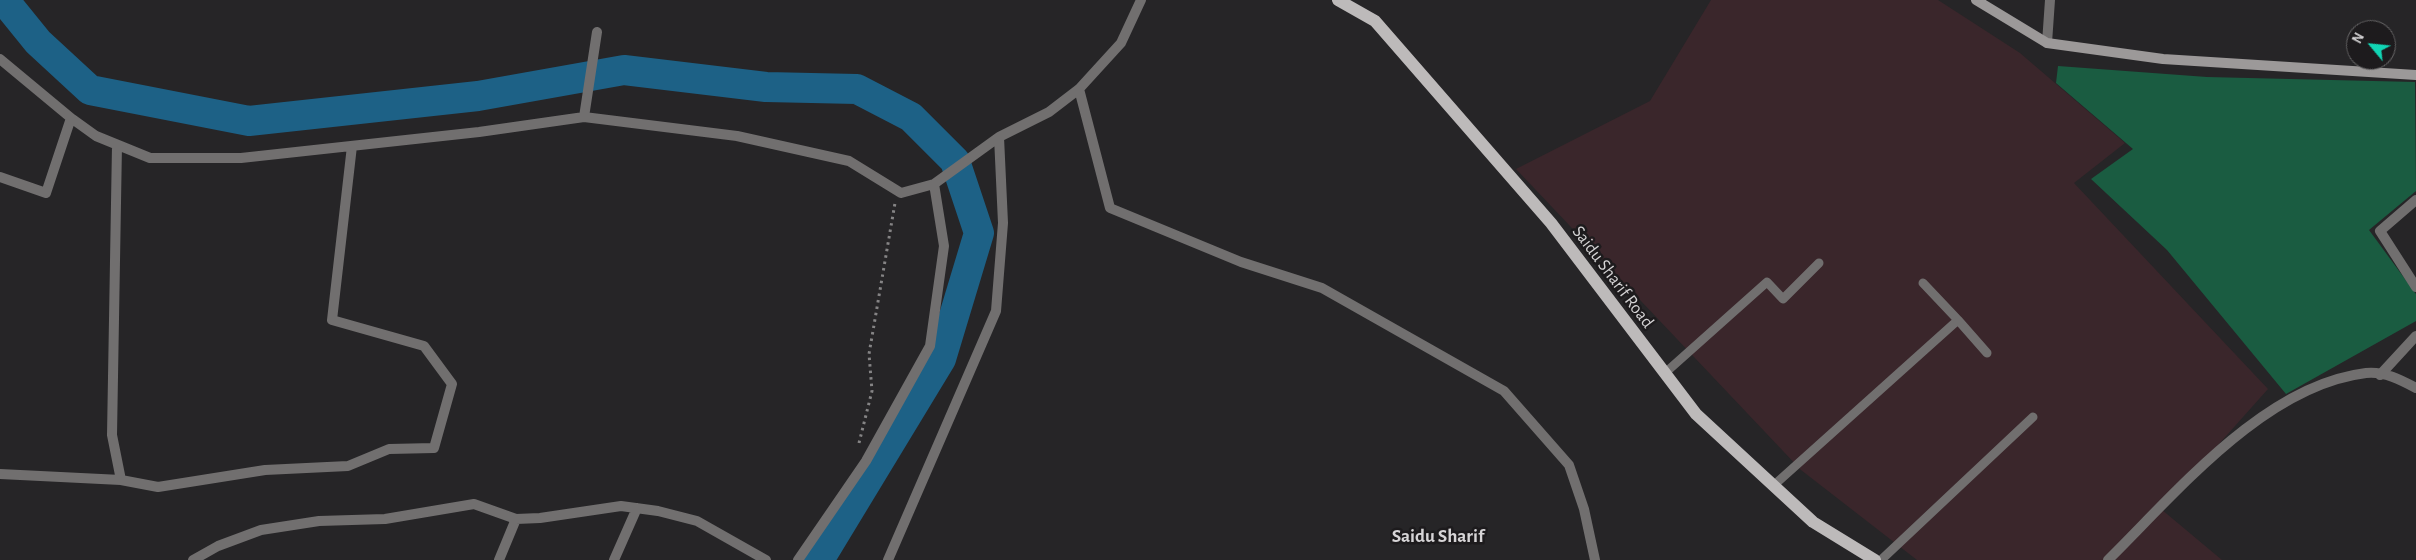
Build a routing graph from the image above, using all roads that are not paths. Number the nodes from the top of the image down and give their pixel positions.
1 (1141, 0) edge
2 (1338, 0) edge
3 (1976, 0) edge
4 (2050, 0) edge
5 (597, 32) dead end
6 (2047, 43) junction
7 (0, 58) edge
8 (2416, 75) edge
9 (1079, 89) junction
10 (584, 116) junction
11 (71, 118) junction
12 (998, 137) junction
13 (117, 145) junction
14 (352, 146) junction
15 (0, 177) edge
16 (934, 183) junction
17 (2416, 200) edge
18 (1819, 263) dead end
19 (1923, 282) dead end
20 (2416, 287) edge
21 (1958, 320) junction
22 (2416, 336) edge
23 (1987, 354) dead end
24 (1664, 373) junction
25 (2380, 375) junction
26 (2416, 388) edge
27 (2033, 417) dead end
28 (0, 474) edge
29 (121, 480) junction
30 (1773, 486) junction
31 (637, 508) junction
32 (516, 520) junction
33 (193, 560) edge
34 (499, 560) edge
35 (614, 560) edge
36 (766, 560) edge
37 (798, 560) edge
38 (888, 560) edge
39 (1595, 560) edge
40 (1875, 560) edge
41 (1881, 560) edge
42 (2108, 560) edge

1 - 9 street
2 - 24 main road, Saidu Sharif Road
3 - 6 street
4 - 6 street
5 - 10 street
6 - 8 street
7 - 11 street
9 - 12 street
9 - 39 street
10 - 14 street
10 - 16 street
11 - 13 street
11 - 15 street
12 - 16 street
12 - 38 street
13 - 14 street
13 - 29 street
14 - 29 street
16 - 37 street
17 - 20 street
18 - 24 lane
19 - 21 lane
21 - 23 lane
21 - 30 lane
22 - 25 street
24 - 30 main road, Saidu Sharif Road
25 - 26 street
25 - 42 street
27 - 41 lane
28 - 29 street
30 - 40 main road, Saidu Sharif Road
31 - 32 street
31 - 35 street
31 - 36 street
32 - 33 street
32 - 34 street

